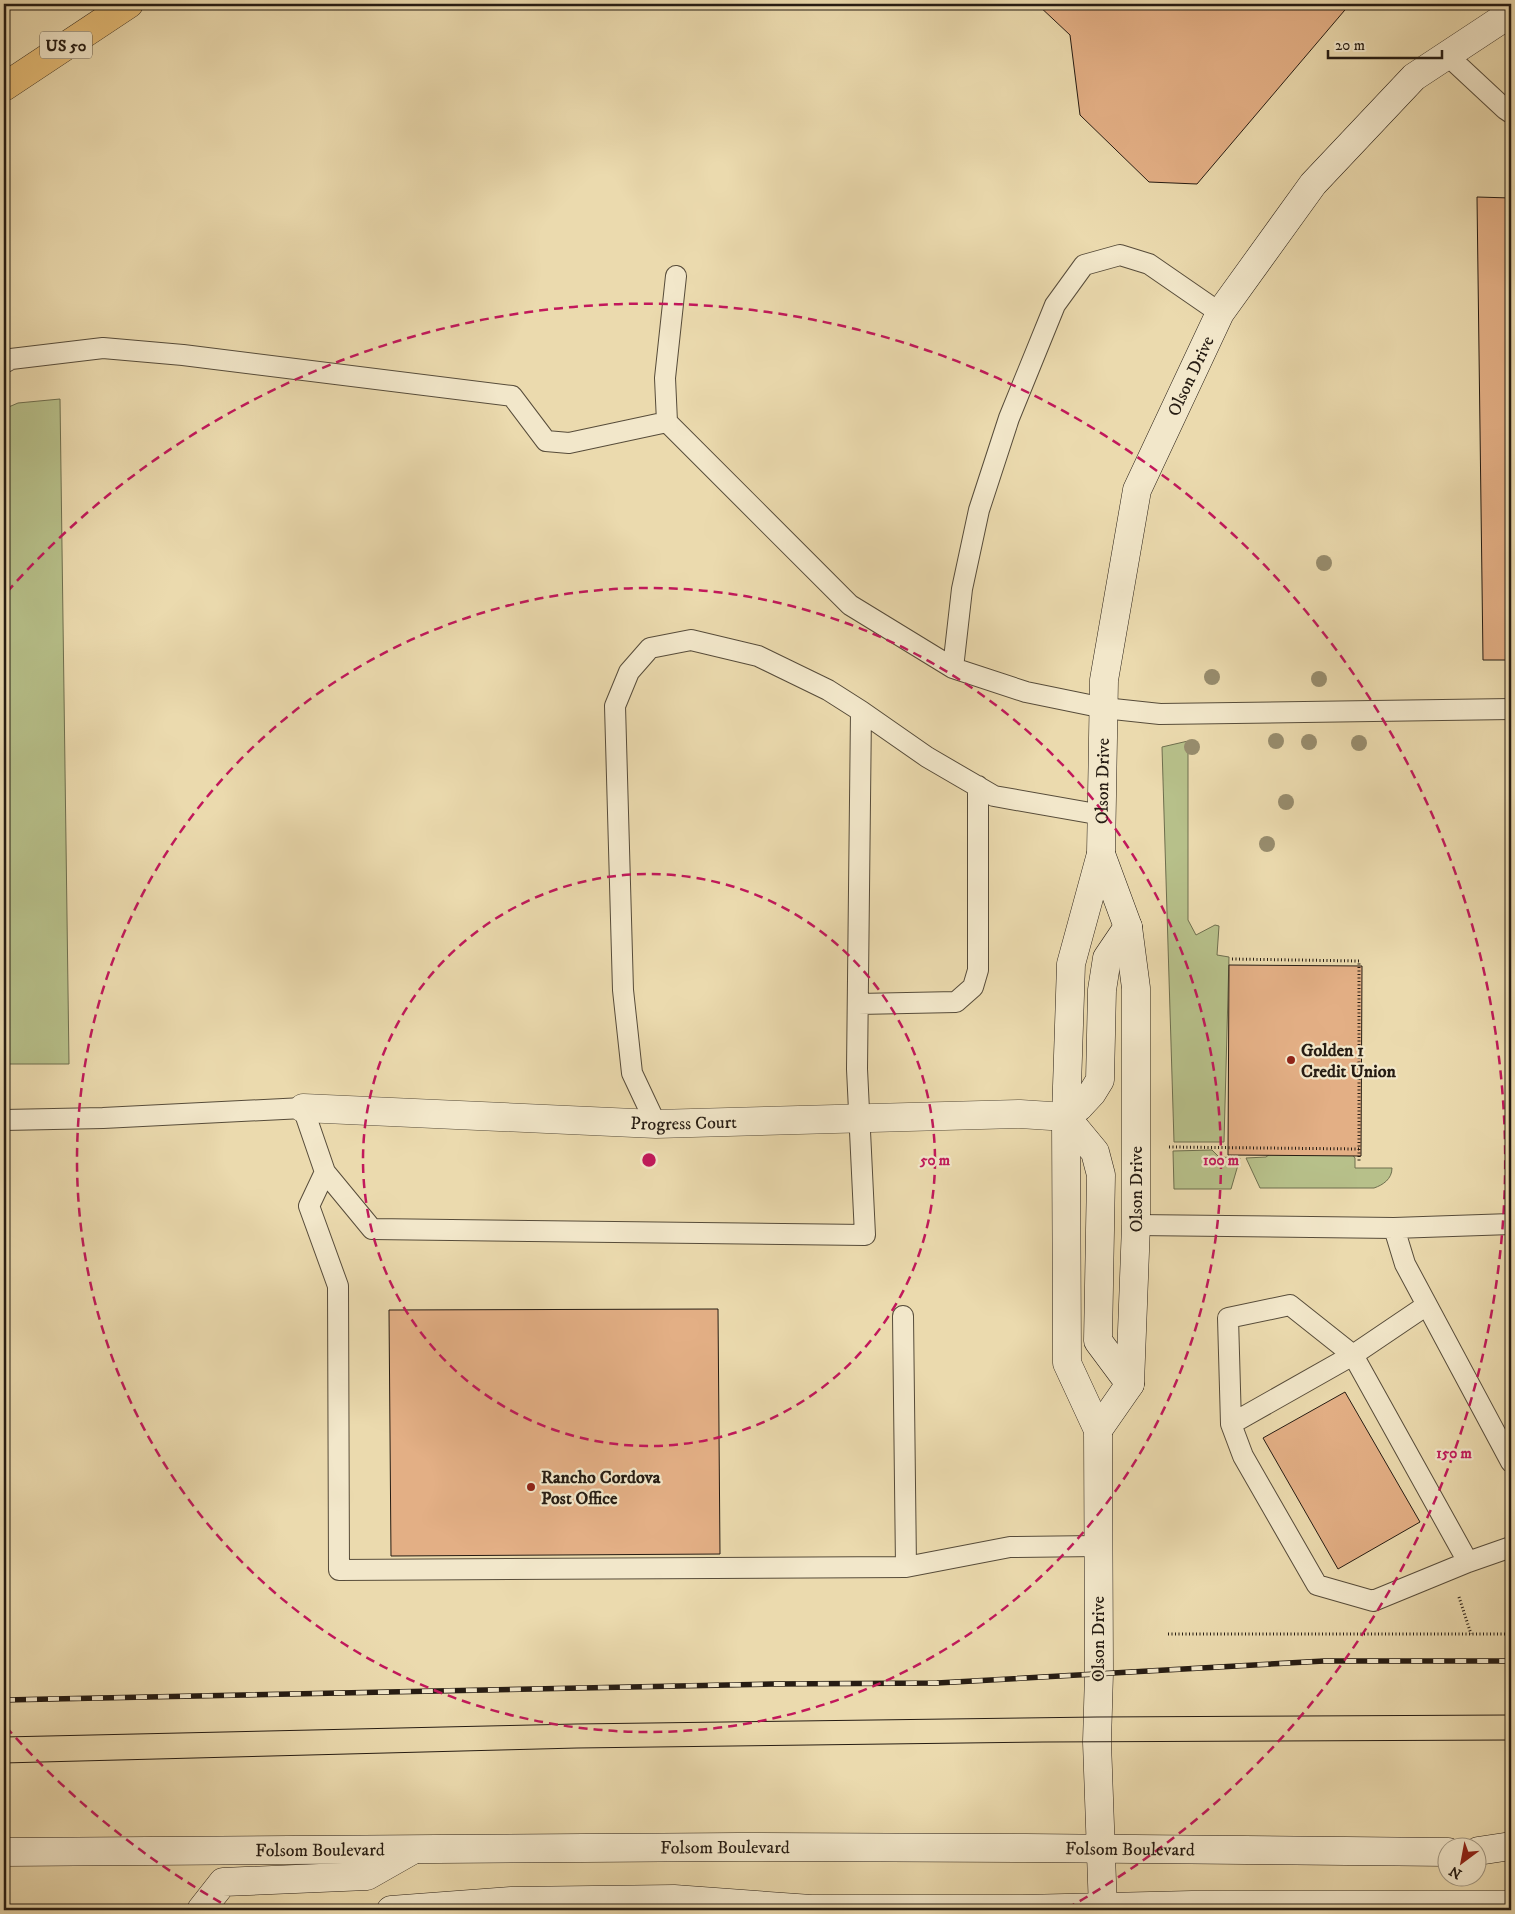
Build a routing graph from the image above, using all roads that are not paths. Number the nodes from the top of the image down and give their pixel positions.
1 (129, 4) edge
2 (1511, 13) edge
3 (1447, 55) junction
4 (4, 87) edge
5 (1511, 112) edge
6 (676, 276) dead end
7 (1220, 313) junction
8 (4, 363) edge
9 (667, 422) junction
10 (952, 668) junction
11 (1104, 708) junction
12 (1511, 709) edge
13 (861, 711) junction
14 (978, 786) junction
15 (1102, 815) junction
16 (1101, 854) junction
17 (1128, 927) junction
18 (858, 1004) junction
19 (303, 1108) junction
20 (1066, 1117) junction
21 (860, 1118) junction
22 (4, 1120) edge
23 (656, 1124) junction
24 (325, 1172) junction
25 (1511, 1224) edge
26 (1136, 1225) junction
27 (1394, 1228) junction
28 (1427, 1305) junction
29 (903, 1316) dead end
30 (1353, 1354) junction
31 (1130, 1384) junction
32 (1231, 1424) junction
33 (1098, 1430) junction
34 (1511, 1462) edge
35 (1097, 1546) junction
36 (1511, 1547) edge
37 (1468, 1562) junction
38 (906, 1567) junction
39 (1511, 1846) edge
40 (1100, 1848) junction
41 (1488, 1849) edge
42 (413, 1850) junction
43 (4, 1852) edge
44 (1438, 1852) edge
45 (674, 1905) edge
46 (1511, 1905) edge
47 (1248, 1907) edge
48 (1350, 1907) edge
49 (1102, 1909) edge
50 (201, 1910) edge
51 (391, 1910) edge
52 (876, 1910) edge

1 - 4 highway, US 50
2 - 3 street, Olson Drive
3 - 5 lane
3 - 7 street, Olson Drive
6 - 9 lane
7 - 10 lane
7 - 11 street, Olson Drive
8 - 9 lane
9 - 10 lane
10 - 11 lane
11 - 12 lane
11 - 15 street, Olson Drive
13 - 14 lane
13 - 18 lane
13 - 23 lane
14 - 15 lane
14 - 18 lane
15 - 16 street, Olson Drive
16 - 17 street, Olson Drive
16 - 20 street, Olson Drive
17 - 20 street
17 - 26 street, Olson Drive
18 - 21 lane
19 - 22 lane
19 - 23 street, Progress Court
19 - 24 lane
20 - 21 street, Progress Court
20 - 31 street
20 - 33 street, Olson Drive
21 - 23 street, Progress Court
21 - 24 lane
24 - 38 lane
25 - 27 lane
26 - 27 lane
26 - 31 street, Olson Drive
27 - 28 lane
28 - 30 lane
28 - 34 lane
29 - 38 lane
30 - 32 lane
30 - 32 lane
30 - 37 lane
31 - 33 street
32 - 37 lane
33 - 35 street, Olson Drive
35 - 38 lane
35 - 40 street, Olson Drive
36 - 37 lane
39 - 41 street
40 - 42 street, Folsom Boulevard
40 - 44 street, Folsom Boulevard
40 - 49 street, Olson Drive
42 - 43 street, Folsom Boulevard
42 - 50 street
45 - 51 street
45 - 52 street
46 - 48 street
47 - 48 street
47 - 49 street
49 - 52 street

